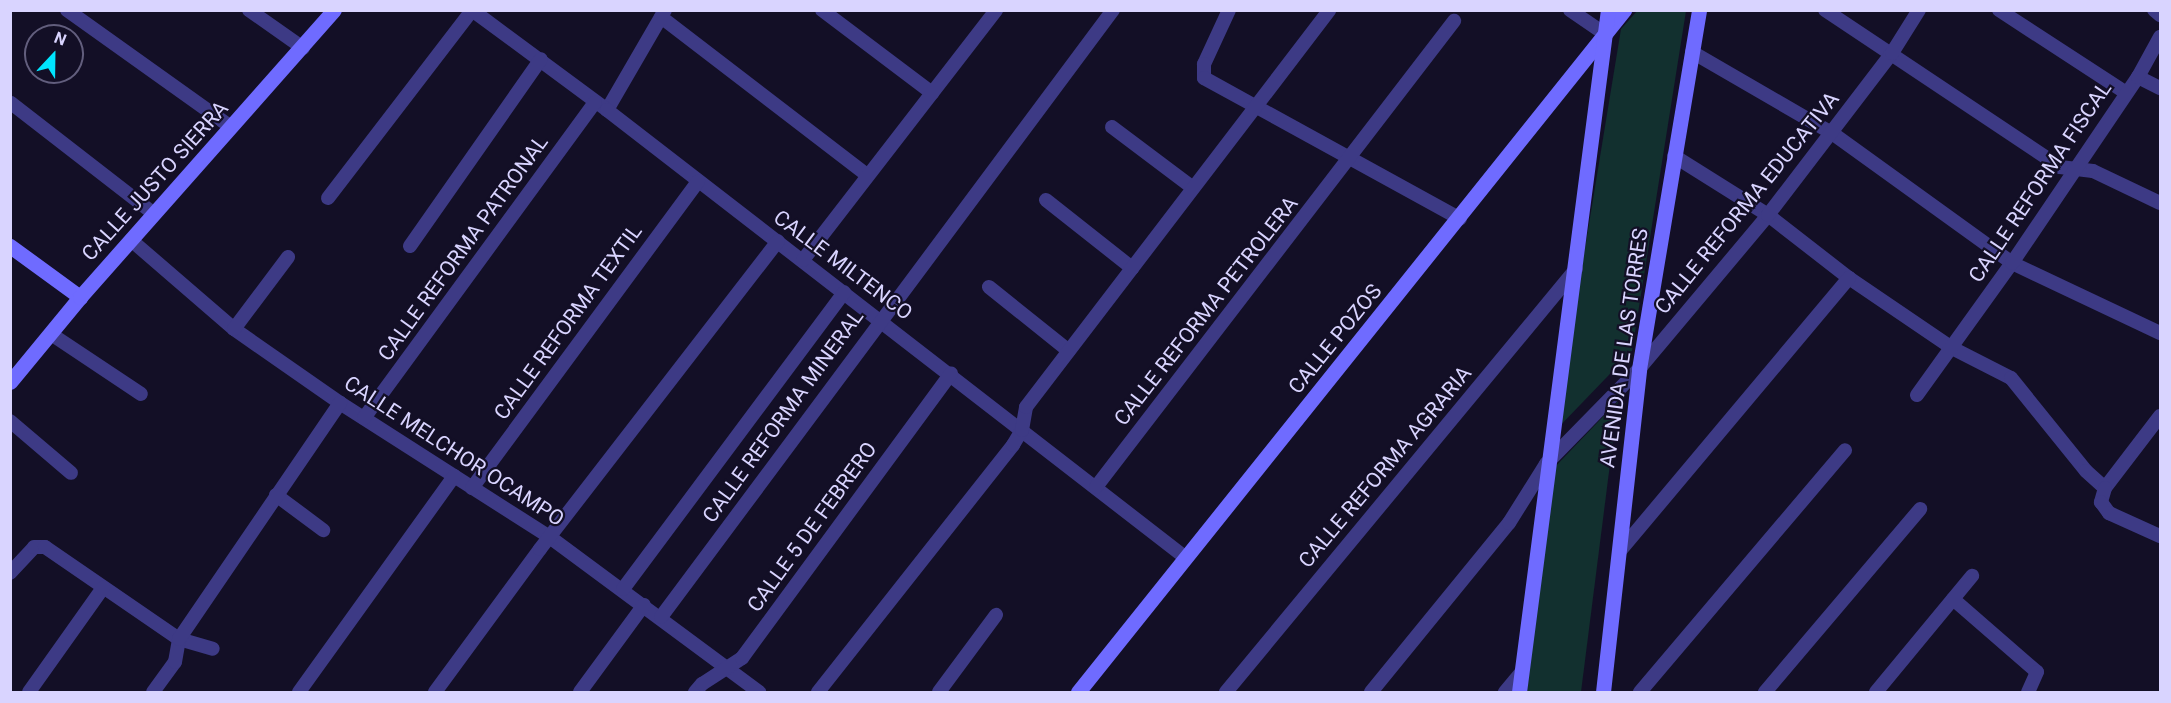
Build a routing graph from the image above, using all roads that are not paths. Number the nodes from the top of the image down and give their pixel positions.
1 (67, 10) edge
2 (249, 10) edge
3 (334, 10) edge
4 (472, 10) edge
5 (822, 10) edge
6 (996, 10) edge
7 (1113, 10) edge
8 (1229, 10) edge
9 (1329, 10) edge
10 (1570, 10) edge
11 (1608, 10) edge
12 (1624, 10) edge
13 (1699, 10) edge
14 (1826, 10) edge
15 (1919, 10) edge
16 (1999, 10) edge
17 (2154, 10) edge
18 (663, 14) edge
19 (2160, 15) edge
20 (1454, 21) dead end
21 (1605, 34) junction
22 (2160, 37) edge
23 (303, 48) junction
24 (1692, 52) junction
25 (1892, 53) junction
26 (541, 59) junction
27 (2138, 77) junction
28 (2160, 88) edge
29 (2125, 92) junction
30 (932, 93) junction
31 (11, 103) edge
32 (601, 106) junction
33 (1256, 108) junction
34 (231, 127) junction
35 (1113, 127) dead end
36 (1832, 133) junction
37 (1674, 156) junction
38 (1349, 160) junction
39 (2073, 170) junction
40 (867, 174) junction
41 (698, 181) junction
42 (1192, 187) junction
43 (328, 198) dead end
44 (1046, 200) dead end
45 (2160, 203) edge
46 (153, 213) junction
47 (1768, 215) junction
48 (1460, 219) junction
49 (131, 240) junction
50 (778, 241) junction
51 (10, 246) edge
52 (410, 246) dead end
53 (288, 257) dead end
54 (803, 260) junction
55 (2012, 263) junction
56 (1132, 268) junction
57 (1577, 268) junction
58 (1849, 278) junction
59 (989, 287) dead end
60 (844, 292) junction
61 (80, 297) junction
62 (881, 320) junction
63 (234, 329) junction
64 (2160, 333) edge
65 (51, 334) junction
66 (1952, 348) junction
67 (1069, 351) junction
68 (1639, 369) junction
69 (951, 374) junction
70 (10, 382) edge
71 (141, 394) dead end
72 (1917, 395) dead end
73 (340, 403) junction
74 (2160, 416) edge
75 (364, 418) junction
76 (10, 421) edge
77 (1022, 430) junction
78 (1845, 450) dead end
79 (1546, 464) junction
80 (71, 473) dead end
81 (454, 476) junction
82 (1096, 487) junction
83 (472, 488) junction
84 (2105, 488) junction
85 (276, 495) junction
86 (1920, 508) dead end
87 (323, 530) dead end
88 (2160, 536) edge
89 (551, 538) junction
90 (1619, 552) junction
91 (1186, 558) junction
92 (10, 573) edge
93 (1972, 576) dead end
94 (103, 588) junction
95 (623, 589) junction
96 (1953, 599) junction
97 (644, 605) junction
98 (996, 615) dead end
99 (661, 617) junction
100 (179, 639) junction
101 (213, 649) dead end
102 (728, 667) junction
103 (1522, 672) junction
104 (29, 693) edge
105 (153, 693) edge
106 (299, 693) edge
107 (435, 693) edge
108 (580, 693) edge
109 (696, 693) edge
110 (759, 693) edge
111 (818, 693) edge
112 (939, 693) edge
113 (1078, 693) edge
114 (1226, 693) edge
115 (1371, 693) edge
116 (1504, 693) edge
117 (1519, 693) edge
118 (1603, 693) edge
119 (1640, 693) edge
120 (1765, 693) edge
121 (1876, 693) edge
122 (2028, 693) edge

1 - 34 street
2 - 23 street
3 - 23 street, CALLE JUSTO SIERRA
4 - 26 street, CALLE MILTENCO
4 - 43 street
5 - 30 street
6 - 30 street
7 - 62 street, CALLE REFORMA MINERAL
8 - 33 street
9 - 33 street
10 - 21 street
11 - 21 street
12 - 21 street, CALLE POZOS
13 - 24 street, AVENIDA DE LAS TORRES
14 - 25 street
15 - 25 street, CALLE REFORMA EDUCATIVA
16 - 29 street
17 - 19 street
18 - 32 street, CALLE REFORMA PATRONAL
18 - 40 street
20 - 38 street, CALLE REFORMA PETROLERA
21 - 48 street, CALLE POZOS
21 - 57 street
22 - 27 street, CALLE REFORMA FISCAL
23 - 34 street, CALLE JUSTO SIERRA
24 - 36 street
24 - 37 street, AVENIDA DE LAS TORRES
25 - 36 street, CALLE REFORMA EDUCATIVA
25 - 39 street
26 - 32 street, CALLE MILTENCO
26 - 52 street
27 - 28 street
27 - 29 street, CALLE REFORMA FISCAL
29 - 39 street, CALLE REFORMA FISCAL
30 - 40 street
31 - 46 street
32 - 41 street, CALLE MILTENCO
32 - 75 street, CALLE REFORMA PATRONAL
33 - 38 street
33 - 42 street
34 - 46 street, CALLE JUSTO SIERRA
35 - 42 street
36 - 47 street, CALLE REFORMA EDUCATIVA
36 - 55 street
37 - 47 street
37 - 68 street, AVENIDA DE LAS TORRES
38 - 48 street
38 - 82 street, CALLE REFORMA PETROLERA
39 - 45 street
39 - 55 street, CALLE REFORMA FISCAL
40 - 54 street
41 - 50 street, CALLE MILTENCO
41 - 83 street, CALLE REFORMA TEXTIL
42 - 56 street
44 - 56 street
46 - 49 street, CALLE JUSTO SIERRA
47 - 58 street
47 - 68 street, CALLE REFORMA EDUCATIVA
48 - 91 street, CALLE POZOS
49 - 61 street, CALLE JUSTO SIERRA
49 - 63 street, CALLE MELCHOR OCAMPO
50 - 54 street, CALLE MILTENCO
50 - 89 street
51 - 61 street
53 - 63 street
54 - 60 street, CALLE MILTENCO
55 - 64 street
55 - 66 street, CALLE REFORMA FISCAL
56 - 67 street
57 - 79 street
57 - 114 street, CALLE REFORMA AGRARIA
58 - 66 street
58 - 90 street
59 - 67 street
60 - 62 street, CALLE MILTENCO
60 - 95 street
61 - 65 street, CALLE JUSTO SIERRA
62 - 69 street, CALLE MILTENCO
62 - 99 street, CALLE REFORMA MINERAL
63 - 73 street, CALLE MELCHOR OCAMPO
65 - 70 street, CALLE JUSTO SIERRA
65 - 71 street
66 - 72 street, CALLE REFORMA FISCAL
66 - 84 street
67 - 77 street
68 - 79 street, CALLE REFORMA EDUCATIVA
68 - 90 street, AVENIDA DE LAS TORRES
69 - 77 street, CALLE MILTENCO
69 - 102 street, CALLE 5 DE FEBRERO
73 - 75 street, CALLE MELCHOR OCAMPO
73 - 85 street
74 - 84 street
75 - 81 street, CALLE MELCHOR OCAMPO
76 - 80 street
77 - 82 street, CALLE MILTENCO
77 - 111 street
78 - 119 street
79 - 103 street
79 - 115 street, CALLE REFORMA EDUCATIVA
81 - 83 street, CALLE MELCHOR OCAMPO
81 - 106 street
82 - 91 street, CALLE MILTENCO
83 - 89 street, CALLE MELCHOR OCAMPO
84 - 88 street
85 - 87 street
85 - 100 street
86 - 120 street
89 - 95 street, CALLE MELCHOR OCAMPO
89 - 107 street
90 - 118 street, AVENIDA DE LAS TORRES
91 - 113 street, CALLE POZOS
92 - 94 street
93 - 96 street
94 - 100 street
94 - 104 street
95 - 97 street, CALLE MELCHOR OCAMPO
96 - 121 street
96 - 122 street
97 - 99 street, CALLE MELCHOR OCAMPO
97 - 108 street
98 - 112 street
99 - 102 street, CALLE MELCHOR OCAMPO
100 - 101 street
100 - 105 street
102 - 109 street, CALLE 5 DE FEBRERO
102 - 110 street, CALLE MELCHOR OCAMPO
103 - 116 street
103 - 117 street

